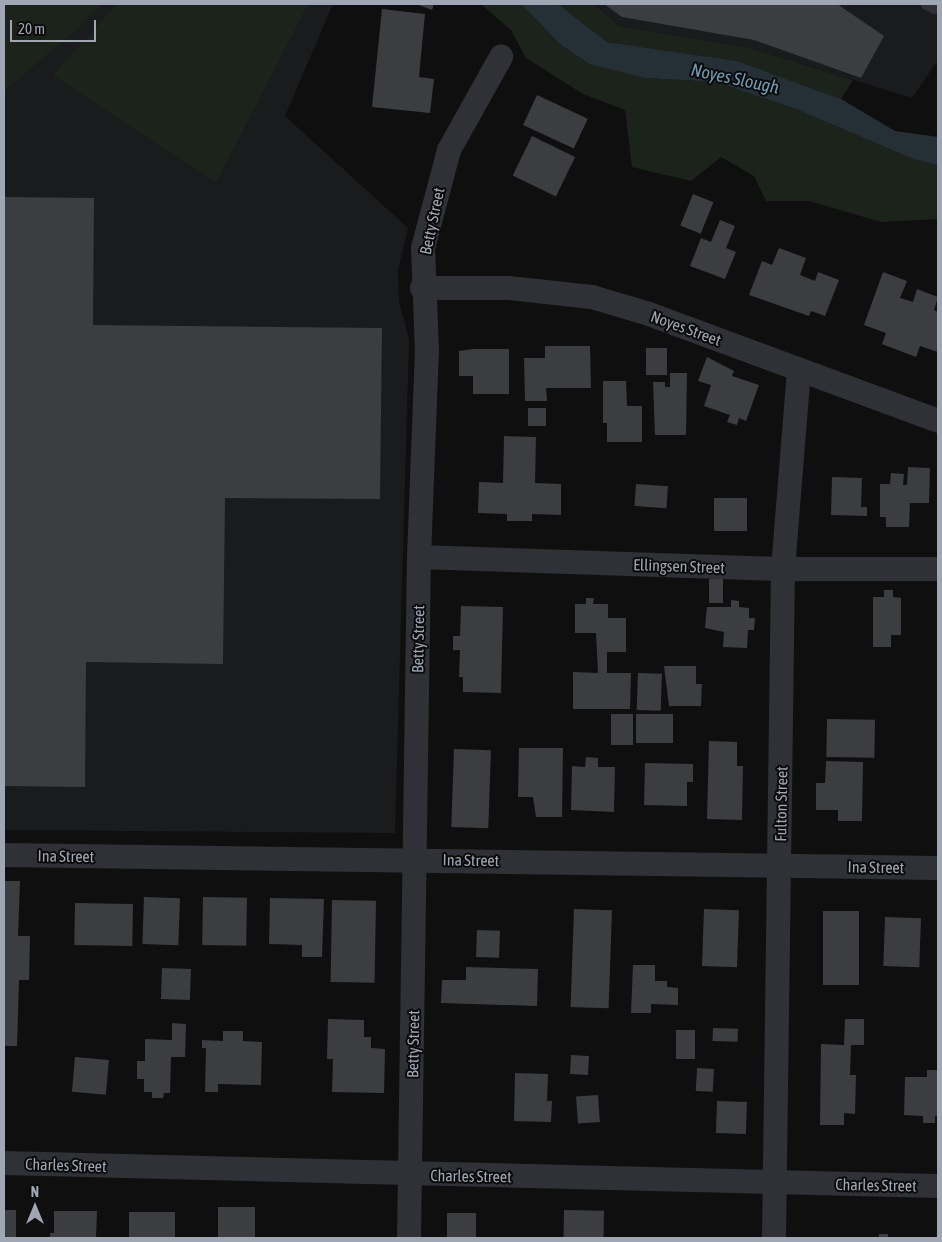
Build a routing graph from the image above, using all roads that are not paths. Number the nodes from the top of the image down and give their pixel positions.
1 (926, 4) edge
2 (936, 4) edge
3 (501, 57) dead end
4 (422, 288) junction
5 (800, 370) junction
6 (938, 421) edge
7 (419, 557) junction
8 (783, 569) junction
9 (938, 569) edge
10 (4, 855) edge
11 (416, 859) junction
12 (780, 866) junction
13 (938, 868) edge
14 (4, 1163) edge
15 (411, 1174) junction
16 (774, 1184) junction
17 (938, 1186) edge
18 (409, 1238) edge
19 (774, 1238) edge

1 - 2 lane
3 - 4 street, Betty Street
4 - 5 street, Noyes Street
4 - 7 street, Betty Street
5 - 6 street, Noyes Street
5 - 8 street, Fulton Street
7 - 8 street, Ellingsen Street
7 - 11 street, Betty Street
8 - 9 street, Ellingsen Street
8 - 12 street, Fulton Street
10 - 11 street, Ina Street
11 - 12 street, Ina Street
11 - 15 street, Betty Street
12 - 13 street, Ina Street
12 - 16 street, Fulton Street
14 - 15 street, Charles Street
15 - 16 street, Charles Street
15 - 18 street, Betty Street
16 - 17 street, Charles Street
16 - 19 street, Fulton Street

